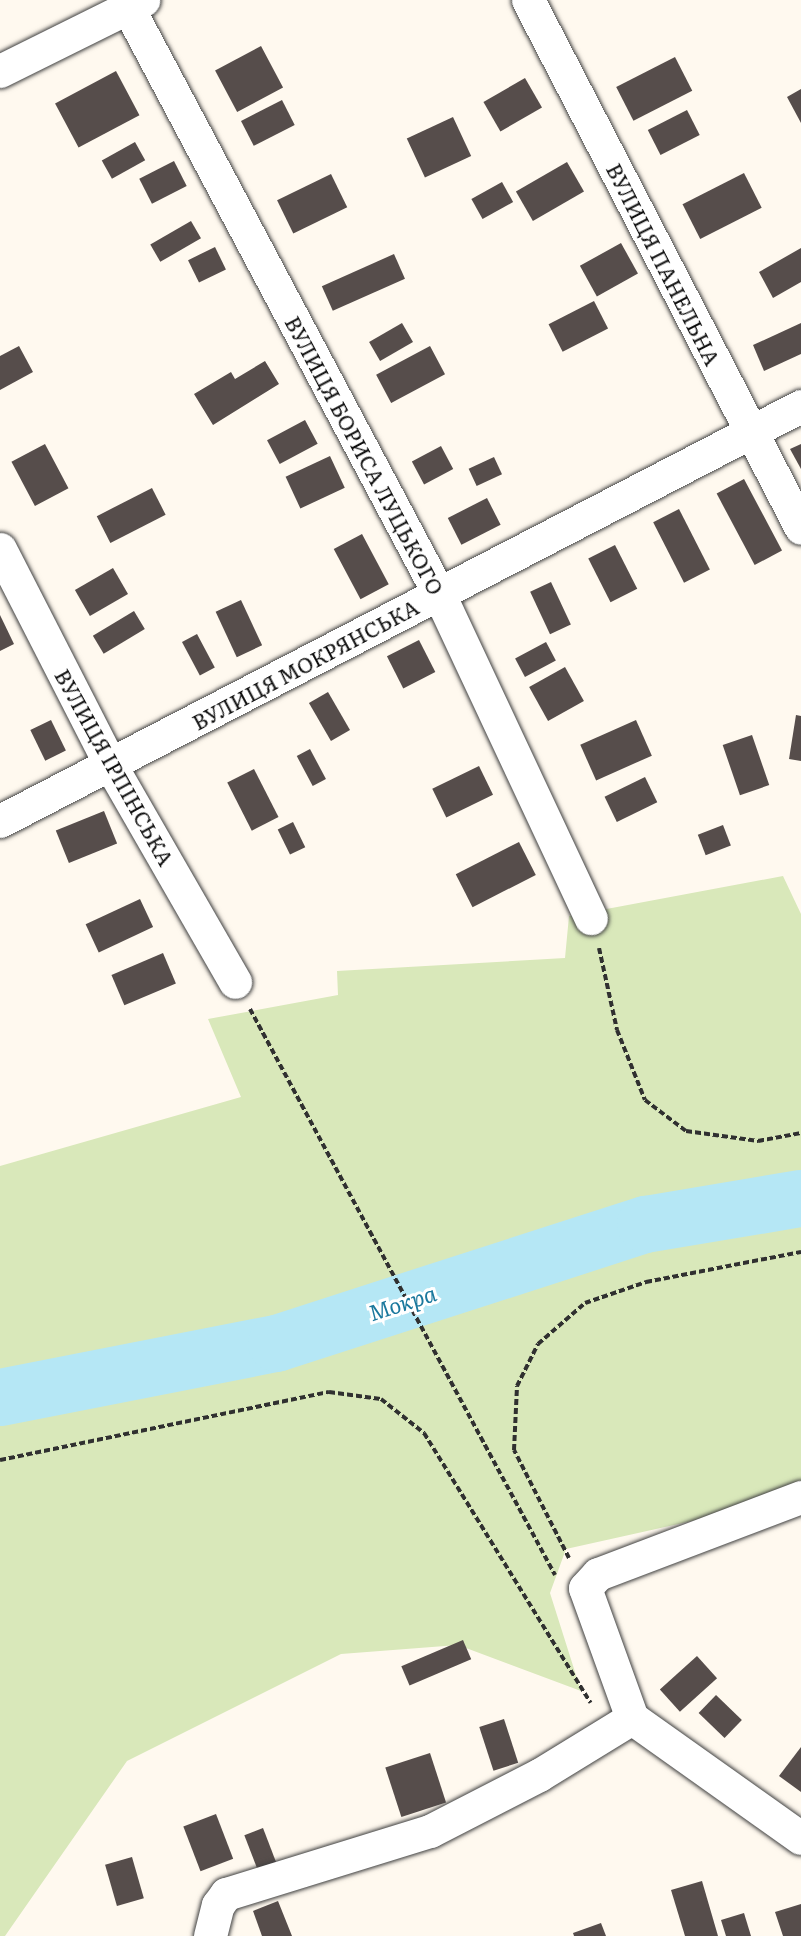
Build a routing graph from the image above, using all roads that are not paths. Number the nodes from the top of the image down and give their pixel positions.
1 (528, 0) edge
2 (132, 3) edge
3 (0, 71) edge
4 (801, 406) edge
5 (750, 431) junction
6 (801, 528) edge
7 (0, 549) edge
8 (439, 594) junction
9 (111, 766) junction
10 (0, 821) edge
11 (591, 918) road end
12 (235, 982) road end
13 (801, 1497) edge
14 (625, 1721) junction
15 (801, 1838) edge
16 (210, 1936) edge

1 - 5 street, ВУЛИЦЯ ПАНЕЛЬНА
2 - 3 street
2 - 8 street, ВУЛИЦЯ БОРИСА ЛУЦЬКОГО
4 - 5 street, ВУЛИЦЯ МОКРЯНСЬКА
5 - 6 street, ВУЛИЦЯ ПАНЕЛЬНА
5 - 8 street, ВУЛИЦЯ МОКРЯНСЬКА
7 - 9 street, ВУЛИЦЯ ІРПІНСЬКА
8 - 9 street, ВУЛИЦЯ МОКРЯНСЬКА
8 - 11 street, ВУЛИЦЯ БОРИСА ЛУЦЬКОГО
9 - 10 street, ВУЛИЦЯ МОКРЯНСЬКА
9 - 12 street, ВУЛИЦЯ ІРПІНСЬКА
13 - 14 street
14 - 15 street
14 - 16 street

